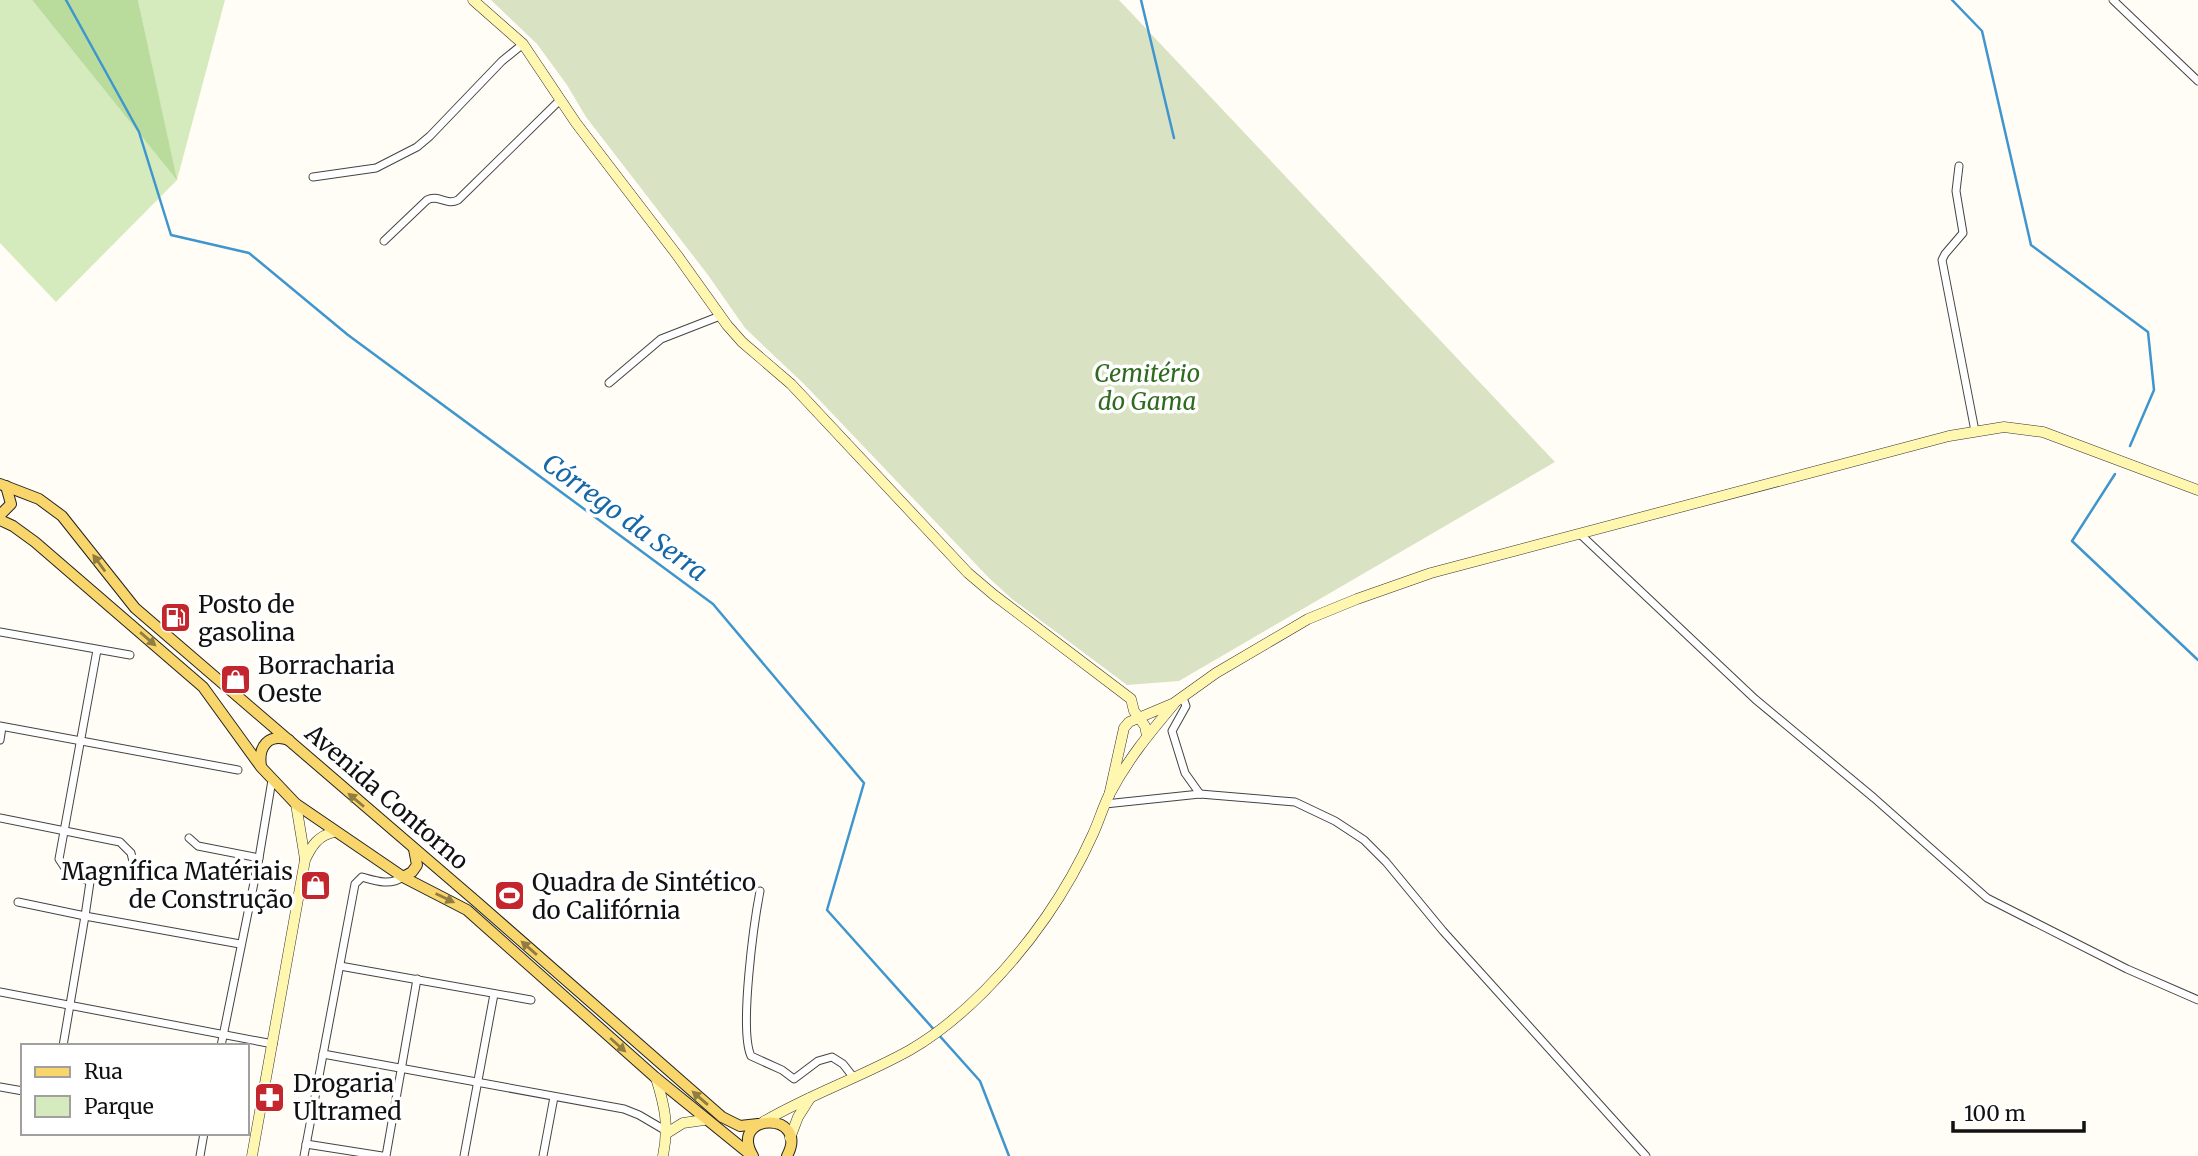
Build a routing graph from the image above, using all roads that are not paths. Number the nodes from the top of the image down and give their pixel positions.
1 (473, 0) edge
2 (2113, 0) edge
3 (523, 44) junction
4 (2198, 81) edge
5 (560, 100) junction
6 (1959, 166) dead end
7 (313, 177) dead end
8 (384, 241) dead end
9 (720, 316) junction
10 (609, 383) dead end
11 (1975, 431) junction
12 (3, 485) edge
13 (2198, 490) edge
14 (0, 515) edge
15 (0, 520) edge
16 (1580, 534) junction
17 (107, 604) junction
18 (130, 604) junction
19 (0, 632) edge
20 (97, 650) junction
21 (130, 655) dead end
22 (173, 661) junction
23 (197, 661) junction
24 (1179, 701) junction
25 (1137, 718) junction
26 (1, 726) edge
27 (1122, 736) junction
28 (1147, 736) junction
29 (0, 740) edge
30 (291, 741) junction
31 (80, 742) junction
32 (1137, 748) junction
33 (261, 767) junction
34 (238, 771) dead end
35 (272, 780) junction
36 (1199, 794) junction
37 (1107, 800) junction
38 (296, 804) junction
39 (0, 818) edge
40 (63, 830) junction
41 (334, 832) junction
42 (189, 838) dead end
43 (414, 848) junction
44 (259, 858) junction
45 (305, 860) junction
46 (134, 866) dead end
47 (403, 877) junction
48 (760, 891) dead end
49 (18, 902) dead end
50 (85, 916) junction
51 (240, 944) junction
52 (340, 966) junction
53 (417, 979) junction
54 (0, 992) edge
55 (494, 994) junction
56 (531, 1000) dead end
57 (2198, 1000) edge
58 (69, 1007) junction
59 (223, 1035) junction
60 (63, 1044) edge
61 (221, 1044) edge
62 (273, 1044) junction
63 (323, 1054) junction
64 (402, 1067) junction
65 (656, 1078) junction
66 (854, 1079) junction
67 (477, 1082) junction
68 (0, 1087) edge
69 (21, 1091) edge
70 (554, 1097) junction
71 (810, 1098) junction
72 (704, 1120) junction
73 (761, 1123) junction
74 (668, 1133) junction
75 (204, 1135) edge
76 (791, 1141) junction
77 (306, 1144) junction
78 (200, 1156) edge
79 (252, 1156) edge
80 (304, 1156) edge
81 (384, 1156) edge
82 (464, 1156) edge
83 (542, 1156) edge
84 (663, 1156) edge
85 (752, 1156) edge
86 (787, 1156) edge
87 (793, 1156) edge
88 (1646, 1156) edge

1 - 3 main road
2 - 4 street
3 - 5 main road
3 - 7 street
5 - 8 street
5 - 9 main road
6 - 11 street
9 - 10 street
9 - 25 main road
11 - 13 main road
11 - 16 main road
12 - 14 main road
18 -> 12 main road, Avenida Contorno
15 - 17 main road, Avenida Contorno
16 - 24 main road
16 - 57 street
17 - 18 main road
17 -> 22 main road, Avenida Contorno
18 - 23 main road, Avenida Contorno
19 - 20 street
20 - 21 street
20 - 31 street
22 - 23 main road
22 - 33 main road, Avenida Contorno
23 - 30 main road, Avenida Contorno
24 - 25 main road
24 - 28 main road
24 - 36 street
25 - 27 main road
25 - 28 main road
26 - 29 street
26 - 31 street
27 - 32 main road
27 - 37 main road
28 - 32 main road
30 - 33 main road
43 -> 30 main road, Avenida Contorno
31 - 34 street
31 - 40 street
32 - 37 main road
33 - 35 main road, Avenida Contorno
35 - 38 main road, Avenida Contorno
35 - 44 street
36 - 37 street
36 - 88 street
37 - 66 main road
38 - 41 main road, Avenida Contorno
38 - 45 main road
39 - 40 street
40 - 46 street
40 - 50 street
41 - 45 main road
41 - 47 main road, Avenida Contorno
42 - 44 street
43 - 47 main road
73 -> 43 main road, Avenida Contorno
44 - 51 street
45 - 62 main road
47 - 52 street
47 -> 65 main road, Avenida Contorno
48 - 66 street
49 - 50 street
50 - 51 street
50 - 58 street
51 - 59 street
52 - 53 street
52 - 63 street
53 - 55 street
53 - 64 street
54 - 58 street
55 - 56 street
55 - 67 street
58 - 59 street
58 - 60 street
59 - 61 street
59 - 62 street
62 - 79 main road
63 - 64 street
63 - 77 street
64 - 67 street
64 - 81 street
65 - 72 main road, Avenida Contorno
65 - 74 main road
66 - 71 main road
67 - 70 street
67 - 82 street
68 - 69 street
70 - 74 street
70 - 83 street
71 - 73 main road
71 - 76 main road
72 - 74 main road
72 - 85 main road, Avenida Contorno
73 - 76 main road
73 - 85 main road
74 - 84 main road
75 - 78 street
76 - 86 main road
76 - 87 main road
77 - 80 street
77 - 81 street

